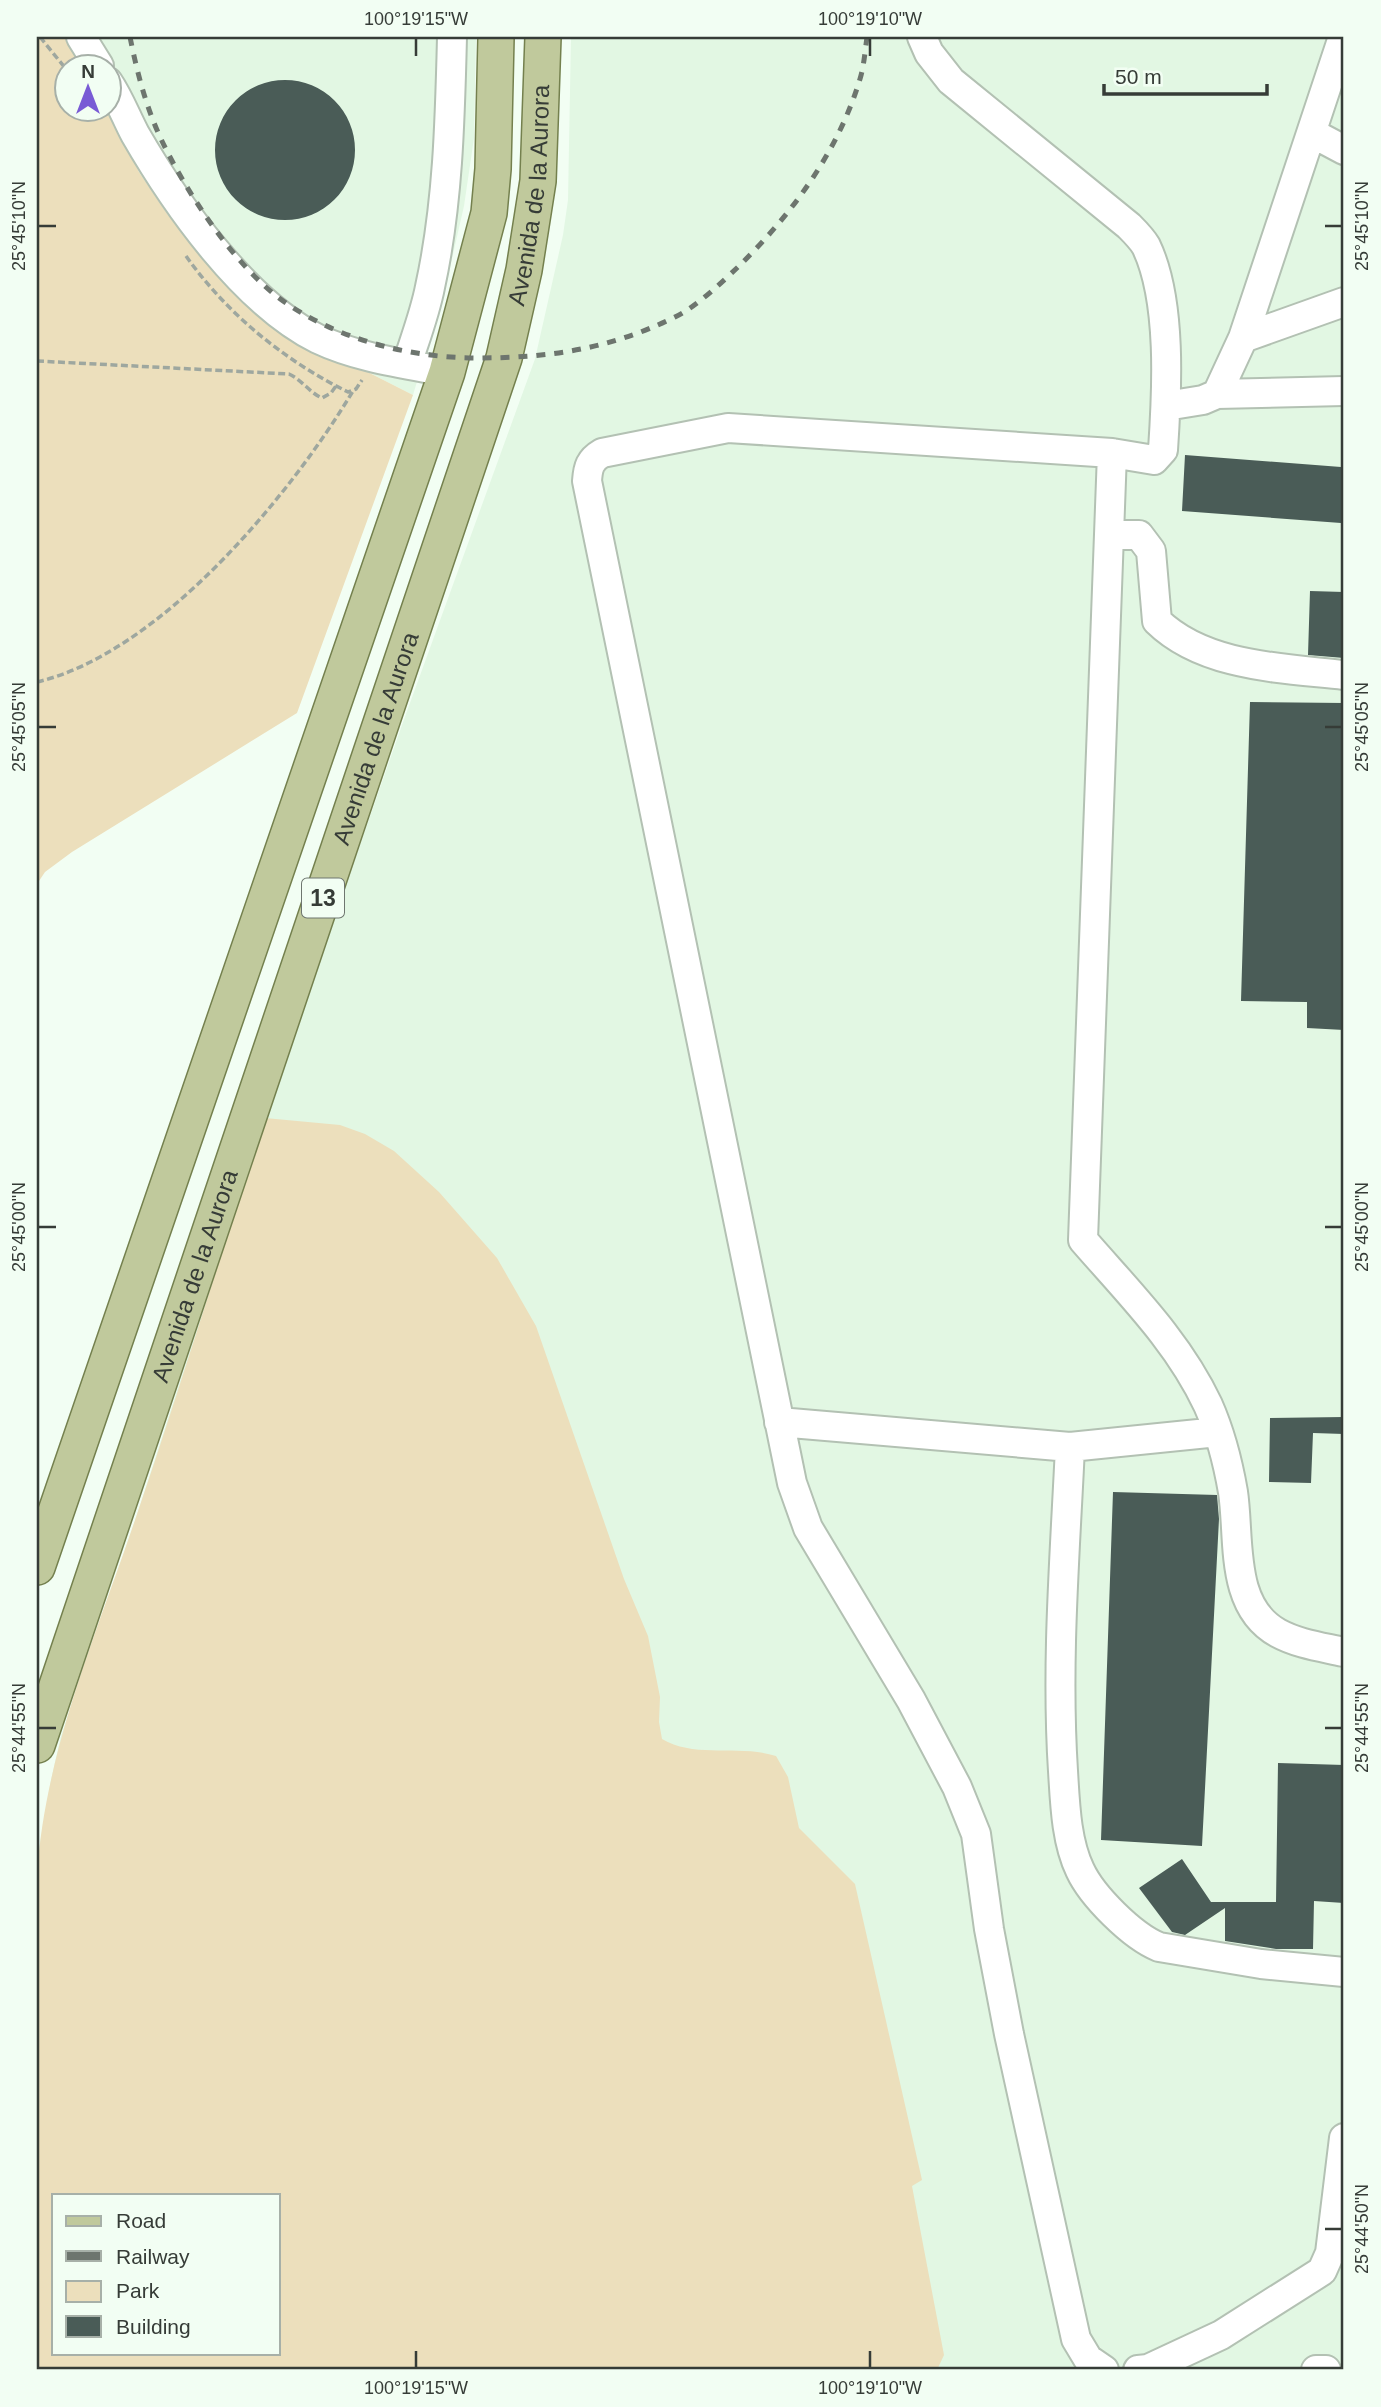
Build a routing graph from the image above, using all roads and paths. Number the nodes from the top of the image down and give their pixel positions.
1 (40, 37) edge
2 (81, 37) edge
3 (452, 37) edge
4 (496, 37) edge
5 (543, 37) edge
6 (922, 37) edge
7 (1343, 37) edge
8 (52, 52) edge
9 (90, 52) edge
10 (122, 108) edge
11 (1312, 133) junction
12 (1344, 150) edge
13 (1344, 302) edge
14 (1243, 338) junction
15 (37, 361) edge
16 (407, 364) junction
17 (447, 372) junction
18 (336, 386) dead end
19 (353, 391) dead end
20 (1344, 391) edge
21 (1217, 394) junction
22 (1166, 406) junction
23 (1112, 453) junction
24 (1110, 535) junction
25 (1344, 675) edge
26 (37, 682) edge
27 (779, 1422) junction
28 (1218, 1432) junction
29 (1070, 1447) junction
30 (37, 1567) edge
31 (1344, 1652) edge
32 (37, 1745) edge
33 (1344, 1972) edge
34 (1344, 2138) edge
35 (1104, 2370) edge
36 (1138, 2370) edge
37 (1316, 2370) edge
38 (1326, 2370) edge

1 - 8 path
2 - 9 lane
3 - 16 lane
4 - 17 main road, Avenida de la Aurora / 13
5 - 32 main road, Avenida de la Aurora / 13
6 - 22 lane
7 - 11 lane
10 - 16 lane
11 - 12 lane
11 - 14 lane
13 - 14 lane
14 - 21 lane
15 - 18 path
16 - 17 lane
17 - 30 main road, Avenida de la Aurora / 13
19 - 26 path
20 - 21 lane
21 - 22 lane
22 - 23 lane
23 - 24 lane
23 - 27 lane
24 - 25 lane
24 - 28 lane
27 - 29 lane
27 - 35 lane
28 - 29 lane
28 - 31 lane
29 - 33 lane
34 - 36 lane
37 - 38 lane

